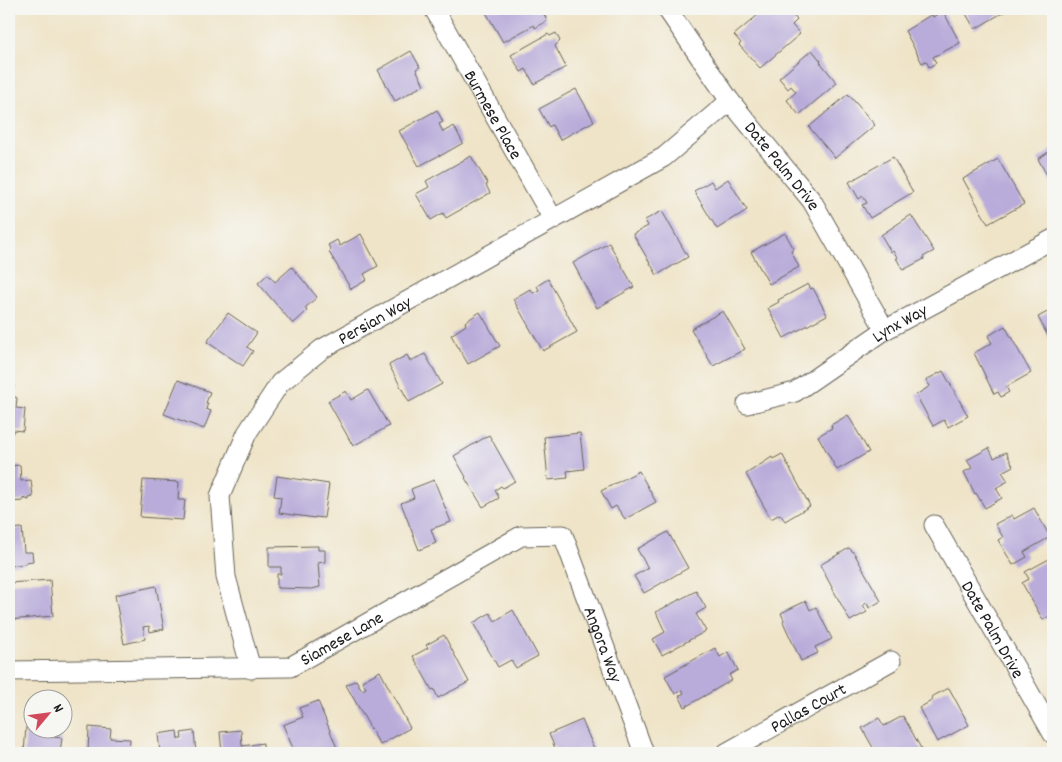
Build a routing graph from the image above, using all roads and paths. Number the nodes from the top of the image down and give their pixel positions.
1 (434, 9) edge
2 (667, 9) edge
3 (730, 101) junction
4 (553, 220) junction
5 (1053, 239) edge
6 (886, 330) junction
7 (747, 404) dead end
8 (934, 525) dead end
9 (564, 535) joint
10 (891, 661) dead end
11 (251, 669) junction
12 (9, 671) edge
13 (1053, 734) edge
14 (644, 753) edge
15 (726, 753) edge

1 - 4 street, Burmese Place
2 - 3 street, Date Palm Drive
3 - 4 street, Persian Way
3 - 6 street, Date Palm Drive
4 - 11 street, Persian Way
5 - 6 street, Lynx Way
6 - 7 street, Lynx Way
8 - 13 street, Date Palm Drive
9 - 11 street, Siamese Lane
9 - 14 street, Angora Way
10 - 15 street, Pallas Court
11 - 12 street, Siamese Lane

